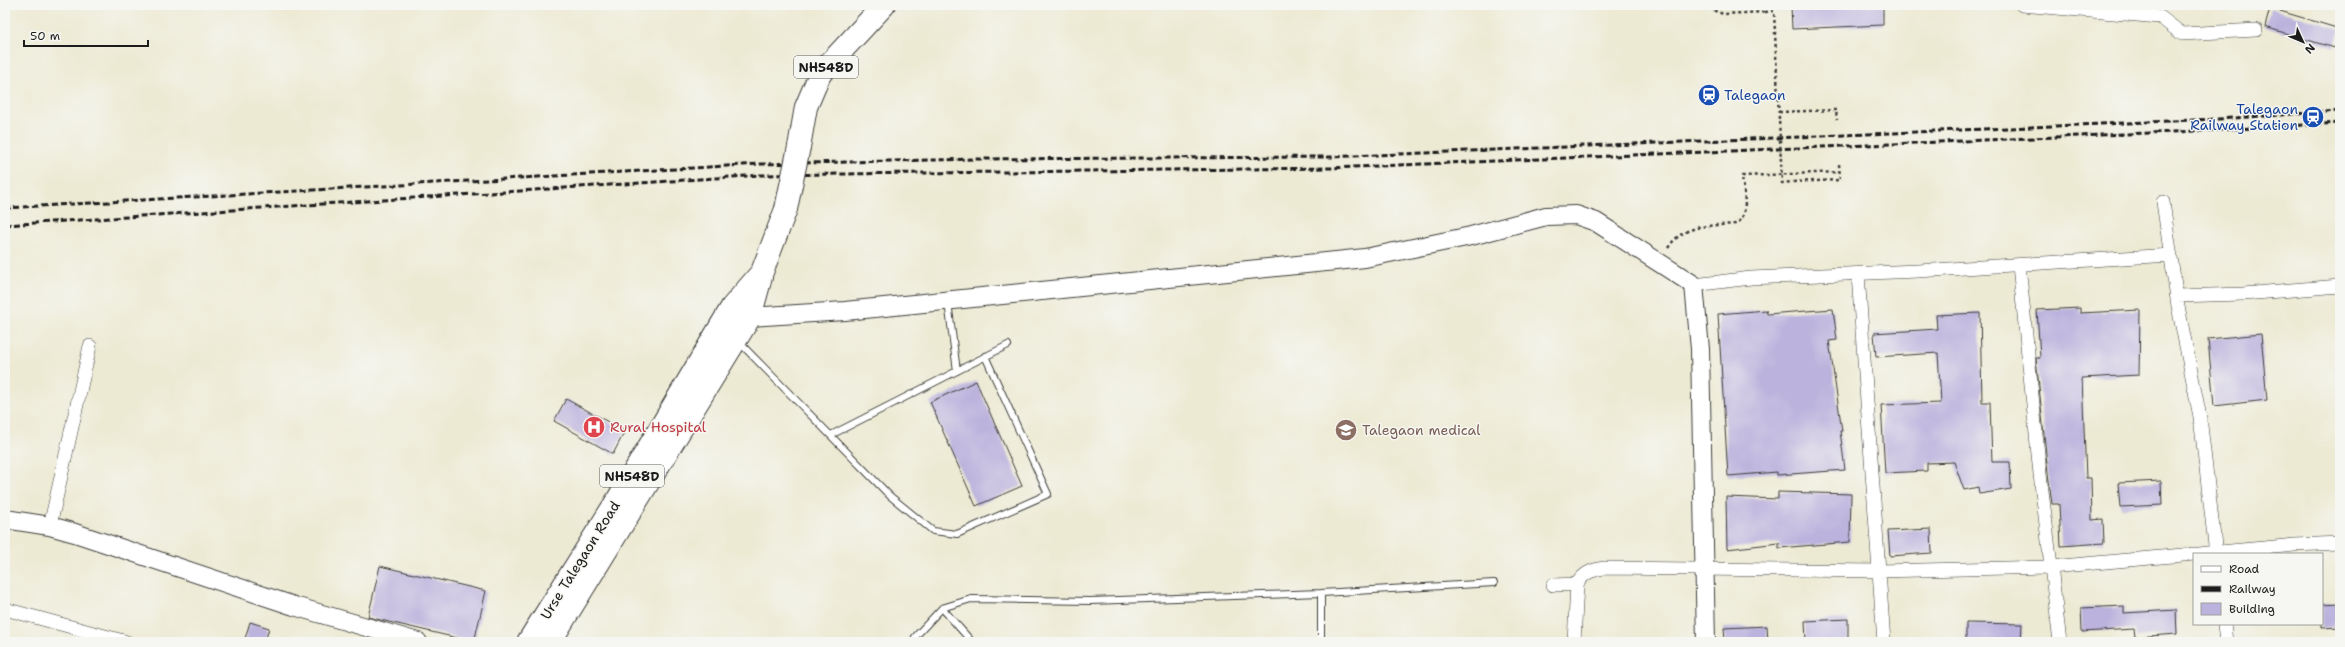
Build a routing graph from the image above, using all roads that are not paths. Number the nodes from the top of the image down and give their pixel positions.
1 (884, 5) edge
2 (2022, 5) edge
3 (2256, 30) dead end
4 (2163, 202) dead end
5 (2171, 255) junction
6 (2018, 265) junction
7 (762, 272) junction
8 (1858, 274) junction
9 (1694, 285) junction
10 (2340, 286) edge
11 (2177, 296) junction
12 (948, 300) junction
13 (750, 317) junction
14 (736, 340) junction
15 (1008, 345) dead end
16 (90, 346) dead end
17 (985, 356) junction
18 (957, 371) junction
19 (831, 435) junction
20 (5, 519) edge
21 (50, 526) junction
22 (2340, 544) edge
23 (2216, 553) edge
24 (2193, 554) edge
25 (2051, 567) junction
26 (1706, 568) junction
27 (1878, 571) junction
28 (1494, 583) dead end
29 (1577, 584) junction
30 (1553, 585) dead end
31 (1321, 593) junction
32 (942, 608) junction
33 (5, 609) edge
34 (2224, 625) edge
35 (406, 640) edge
36 (127, 642) edge
37 (528, 642) edge
38 (550, 642) edge
39 (913, 642) edge
40 (972, 642) edge
41 (1321, 642) edge
42 (1574, 642) edge
43 (1706, 642) edge
44 (1884, 642) edge
45 (2060, 642) edge
46 (2226, 642) edge

1 - 7 highway, Urse Talegaon Road / NH548D, bridge
2 - 3 street
4 - 5 street
5 - 6 street
5 - 11 street
6 - 8 street
6 - 25 street
7 - 13 highway, NH548D
7 - 37 highway, Urse Talegaon Road / NH548D
8 - 9 street
8 - 27 street
9 - 12 street
9 - 26 street
10 - 11 street
11 - 23 street
12 - 13 street
12 - 18 lane
13 - 14 highway, Urse Talegaon Road / NH548D
14 - 19 lane
14 - 38 highway, Urse Talegaon Road / NH548D
15 - 17 lane
16 - 21 street
17 - 18 lane
17 - 19 lane
18 - 19 lane
20 - 21 street
21 - 35 street
22 - 23 street
24 - 25 street
25 - 27 street
25 - 45 street
26 - 27 street
26 - 29 street
26 - 43 street
27 - 44 street
28 - 31 lane
29 - 30 street
29 - 42 street
31 - 32 lane
31 - 41 lane
32 - 39 lane
32 - 40 lane
33 - 36 street
34 - 46 street

